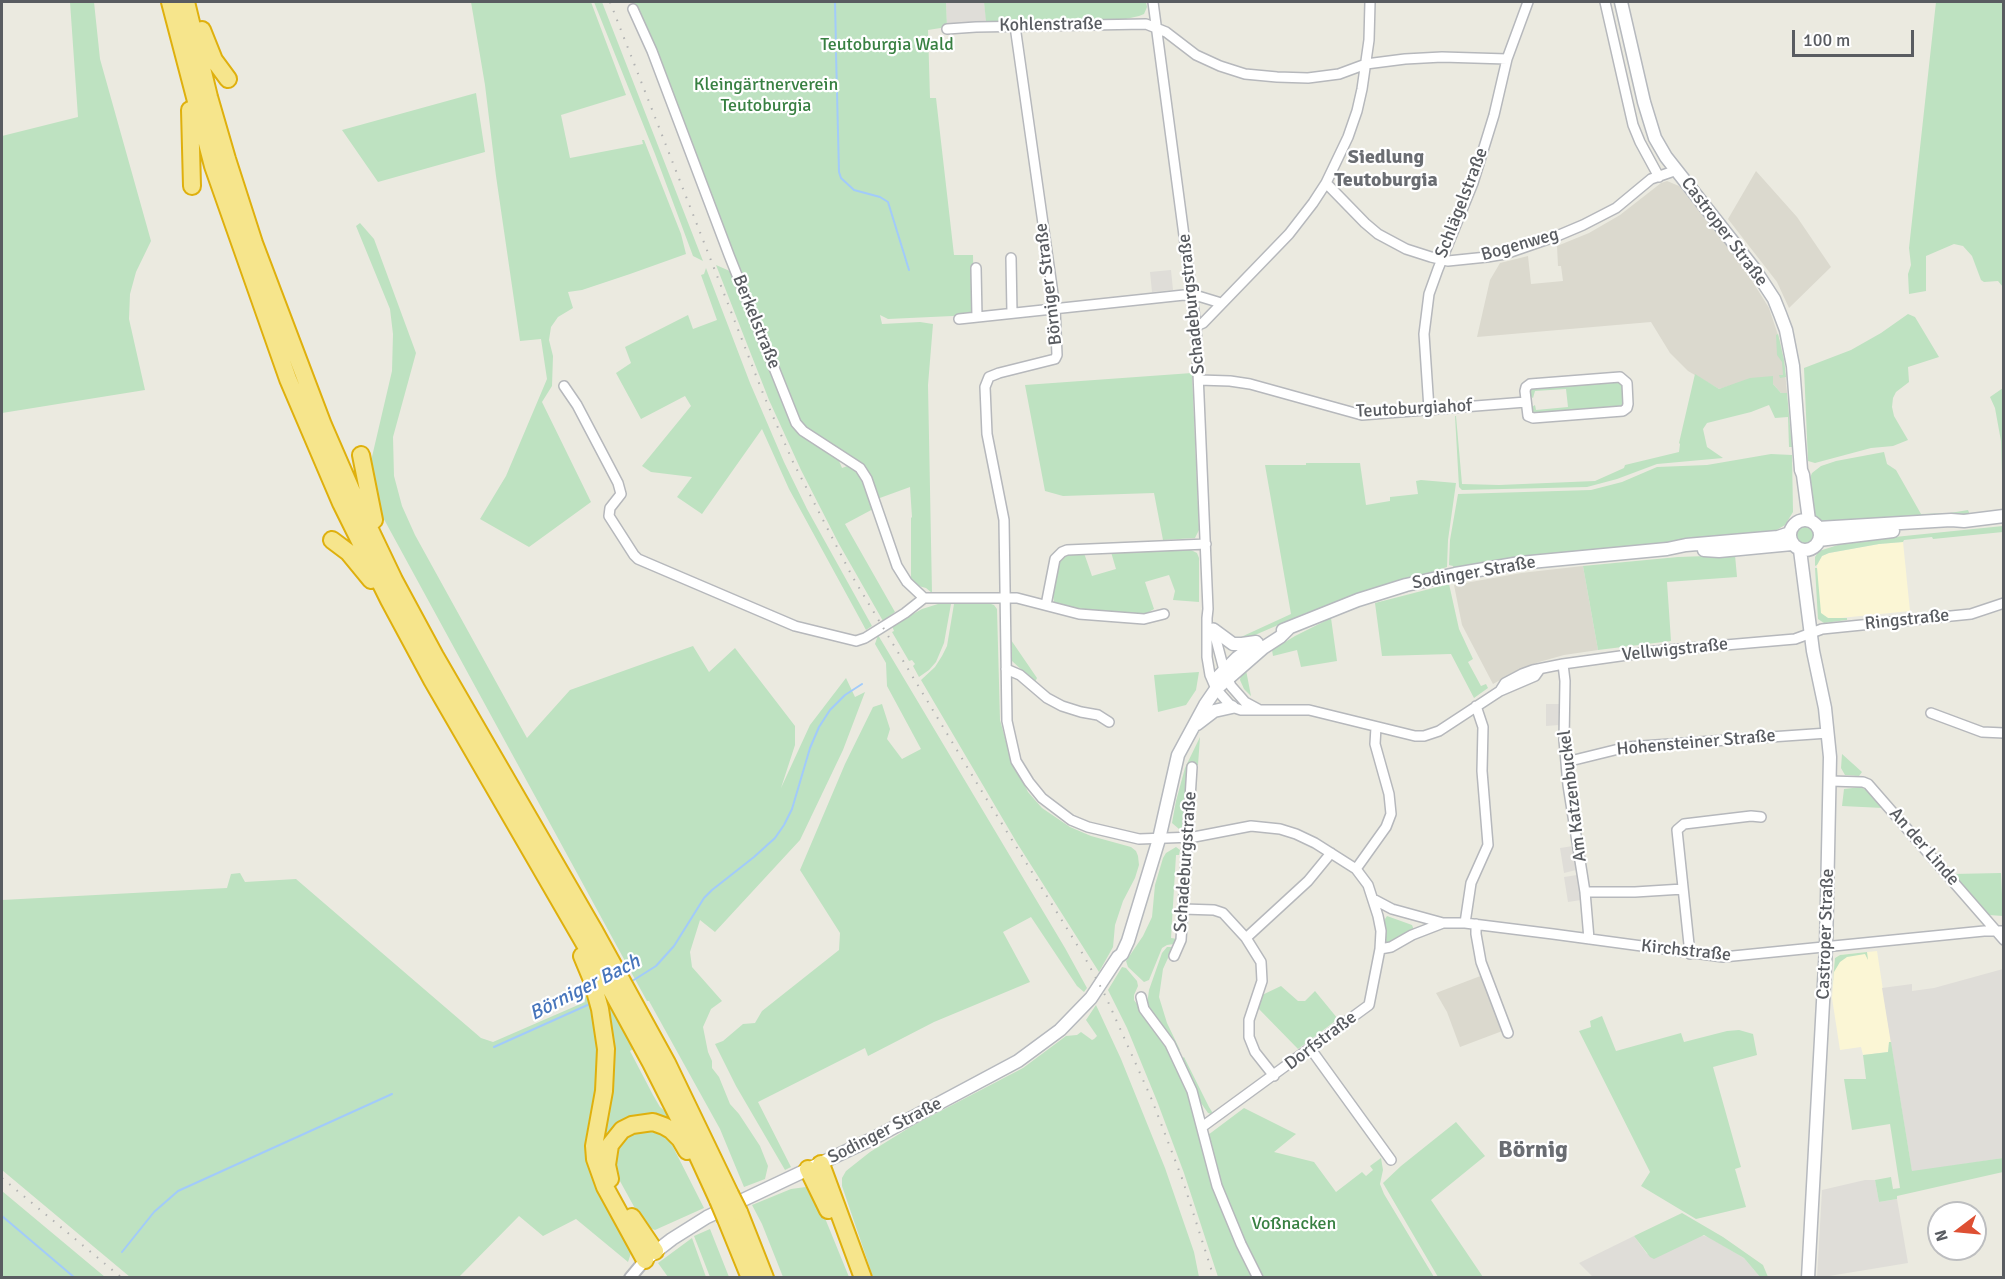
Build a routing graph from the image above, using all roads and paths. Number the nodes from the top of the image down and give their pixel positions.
1 (170, 2) edge
2 (186, 2) edge
3 (191, 2) edge
4 (1153, 2) edge
5 (1370, 2) edge
6 (1528, 2) edge
7 (1605, 2) edge
8 (1621, 2) edge
9 (633, 9) dead end
10 (1015, 26) junction
11 (1156, 26) junction
12 (947, 29) dead end
13 (1507, 59) junction
14 (185, 64) junction
15 (1366, 64) junction
16 (228, 79) dead end
17 (1666, 157) junction
18 (1677, 170) junction
19 (1655, 175) junction
20 (1326, 183) junction
21 (192, 186) dead end
22 (1011, 258) dead end
23 (1441, 260) junction
24 (976, 268) dead end
25 (1193, 295) junction
26 (1221, 303) junction
27 (1055, 308) junction
28 (1012, 313) junction
29 (977, 317) junction
30 (959, 319) dead end
31 (1196, 326) junction
32 (1199, 380) junction
33 (564, 386) dead end
34 (1526, 402) junction
35 (1429, 409) junction
36 (361, 455) dead end
37 (2004, 516) edge
38 (1805, 536) junction
39 (332, 540) dead end
40 (1206, 544) junction
41 (394, 580) junction
42 (1004, 597) junction
43 (924, 598) junction
44 (2004, 603) edge
45 (1046, 605) junction
46 (1208, 609) junction
47 (1164, 614) dead end
48 (1289, 628) junction
49 (1214, 630) junction
50 (1810, 634) junction
51 (1259, 642) junction
52 (416, 651) junction
53 (1563, 664) junction
54 (1006, 669) junction
55 (1226, 674) junction
56 (1214, 686) junction
57 (1476, 706) junction
58 (1232, 707) junction
59 (1258, 709) junction
60 (1931, 713) dead end
61 (1109, 722) dead end
62 (1193, 726) junction
63 (1376, 727) junction
64 (1828, 733) junction
65 (2004, 733) edge
66 (1566, 762) junction
67 (1192, 767) dead end
68 (1830, 781) junction
69 (1761, 817) dead end
70 (1187, 838) junction
71 (1155, 839) junction
72 (1330, 853) junction
73 (1356, 869) junction
74 (1683, 889) junction
75 (1585, 892) junction
76 (1375, 900) junction
77 (1183, 909) junction
78 (1443, 923) junction
79 (1465, 923) junction
80 (1476, 924) junction
81 (2000, 931) edge
82 (1246, 938) junction
83 (1589, 939) junction
84 (2004, 940) edge
85 (1826, 947) junction
86 (1380, 949) junction
87 (1690, 954) junction
88 (1174, 956) dead end
89 (615, 990) junction
90 (1141, 997) dead end
91 (1508, 1033) dead end
92 (1310, 1048) junction
93 (1274, 1076) junction
94 (1202, 1127) junction
95 (1391, 1160) dead end
96 (815, 1167) junction
97 (721, 1196) junction
98 (732, 1215) junction
99 (650, 1255) junction
100 (630, 1278) edge
101 (750, 1278) edge
102 (765, 1278) edge
103 (856, 1278) edge
104 (863, 1278) edge
105 (1258, 1278) edge
106 (1808, 1278) edge

1 - 14 highway
2 - 41 highway
3 - 16 highway
4 - 11 street, Schadeburgstraße
5 - 15 street
6 - 13 street, Schlägelstraße
7 - 19 street, Castroper Straße
8 - 17 main road, Castroper Straße
9 - 43 street, Berkelstraße
10 - 11 street, Kohlenstraße
10 - 12 street, Kohlenstraße
10 - 27 street, Börniger Straße
11 - 15 street
11 - 25 street, Schadeburgstraße
13 - 15 street
13 - 23 street, Schlägelstraße
14 - 21 highway
14 - 52 highway
15 - 20 street
17 - 18 main road, Castroper Straße
17 - 19 street, Bogenweg
18 - 19 street, Bogenweg
18 - 38 main road, Castroper Straße
19 - 23 street, Bogenweg
20 - 23 street, Bogenweg
20 - 26 street
22 - 28 street
23 - 35 street, Schlägelstraße
24 - 29 street
25 - 26 street
25 - 27 street
25 - 31 street, Schadeburgstraße
26 - 31 street
27 - 28 street
27 - 42 street, Börniger Straße
28 - 29 street
29 - 30 street
31 - 32 street, Schadeburgstraße
32 - 35 street, Teutoburgiahof
32 - 40 street, Schadeburgstraße
33 - 43 street
34 - 34 street
34 - 35 street, Teutoburgiahof
36 - 41 highway
37 - 38 main road, Sodinger Straße
38 - 48 main road, Sodinger Straße
38 - 50 main road, Castroper Straße
39 - 52 highway
40 - 45 street
40 - 46 street, Schadeburgstraße
41 - 89 highway
42 - 43 street
42 - 45 street
42 - 54 street
44 - 50 street, Ringstraße
45 - 47 street
46 - 49 street, Schadeburgstraße
46 - 56 street, Schadeburgstraße
48 - 51 main road, Sodinger Straße
48 - 55 main road, Sodinger Straße
49 - 51 main road
49 - 55 street, Schadeburgstraße
50 - 53 street, Vellwigstraße
50 - 64 main road, Castroper Straße
51 - 55 main road, Sodinger Straße
52 - 89 highway
53 - 57 street, Vellwigstraße
53 - 66 street, Am Katzenbuckel
54 - 61 street
54 - 71 street
55 - 56 main road, Sodinger Straße
55 - 59 street
56 - 58 street
56 - 62 main road, Sodinger Straße
56 - 71 main road, Sodinger Straße
57 - 63 street, Vellwigstraße
57 - 79 street
58 - 59 street, Vellwigstraße
58 - 62 main road
59 - 63 street, Vellwigstraße
60 - 65 street
62 - 71 main road, Sodinger Straße
63 - 73 street
64 - 66 street, Hohensteiner Straße
64 - 68 main road, Castroper Straße
66 - 75 street, Am Katzenbuckel
67 - 70 street, Schadeburgstraße
68 - 81 street, An der Linde
68 - 85 main road, Castroper Straße
69 - 74 street
70 - 71 street, Dorfstraße
70 - 72 street, Dorfstraße
70 - 77 street, Schadeburgstraße
71 - 96 main road, Sodinger Straße
72 - 73 street, Dorfstraße
72 - 82 street
73 - 76 street, Dorfstraße
74 - 75 street
74 - 87 street
75 - 83 street, Am Katzenbuckel
76 - 78 street, Kirchstraße
76 - 86 street, Dorfstraße
77 - 82 street, Dorfstraße
77 - 88 street, Schadeburgstraße
78 - 79 street, Kirchstraße
78 - 86 street, Kirchstraße
79 - 80 street, Kirchstraße
80 - 83 street, Kirchstraße
80 - 91 street
81 - 84 street, An der Linde
81 - 85 street, Kirchstraße
82 - 93 street, Dorfstraße
83 - 87 street, Kirchstraße
85 - 87 street, Kirchstraße
85 - 106 main road, Castroper Straße
86 - 92 street, Dorfstraße
89 - 97 highway
89 - 99 highway
90 - 94 street
92 - 93 street, Dorfstraße
92 - 95 street
93 - 94 street, Dorfstraße
94 - 105 street
96 - 99 main road, Sodinger Straße
96 - 103 highway
96 - 104 highway
97 - 98 highway, bridge
97 - 99 highway
98 - 101 highway
98 - 102 highway
99 - 100 street, Sodinger Straße

